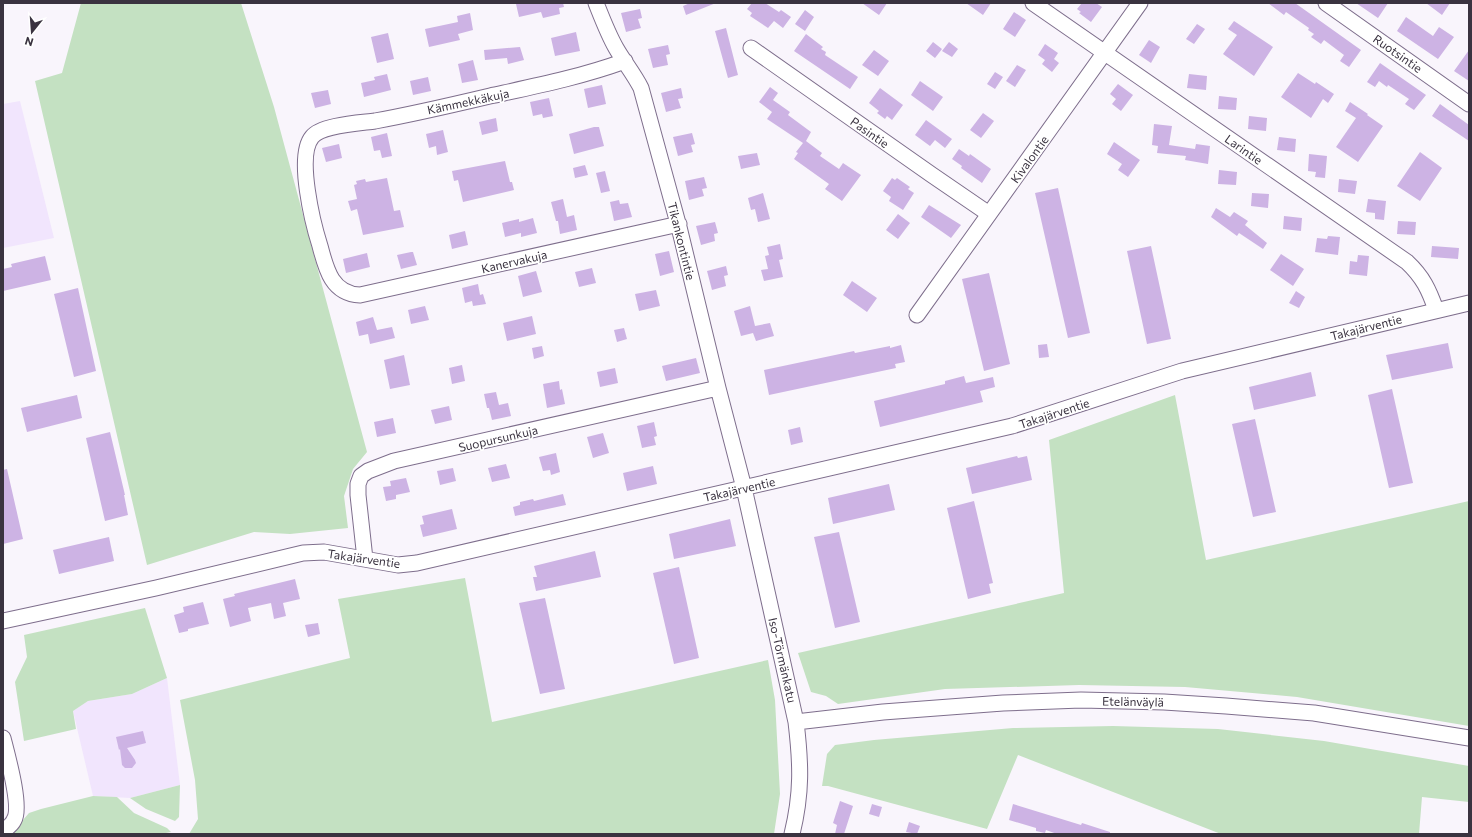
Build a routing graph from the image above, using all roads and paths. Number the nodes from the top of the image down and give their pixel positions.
1 (596, 3) edge
2 (1033, 3) edge
3 (1140, 3) edge
4 (1326, 3) edge
5 (750, 48) dead end
6 (1104, 53) junction
7 (625, 62) junction
8 (1469, 104) edge
9 (989, 214) junction
10 (678, 224) junction
11 (348, 294) joint
12 (1469, 303) edge
13 (1436, 310) junction
14 (918, 314) dead end
15 (718, 388) junction
16 (744, 488) junction
17 (365, 559) junction
18 (3, 621) edge
19 (796, 722) junction
20 (3, 738) edge
21 (1469, 738) edge
22 (3, 831) edge
23 (792, 834) edge

1 - 7 street, Tikankontintie
2 - 6 street, Larintie
3 - 6 street, Kivalontie
4 - 8 street, Ruotsintie
5 - 9 street, Pasintie
6 - 9 street, Kivalontie
6 - 13 street, Larintie
7 - 10 street, Tikankontintie
7 - 11 street, Kämmekkäkuja
9 - 14 street, Kivalontie
10 - 11 street, Kanervakuja
10 - 15 street, Tikankontintie
12 - 13 street, Takajärventie
13 - 16 street, Takajärventie
15 - 16 street, Tikankontintie
15 - 17 street, Suopursunkuja
16 - 17 street, Takajärventie
16 - 19 street, Iso-Törmänkatu
17 - 18 street, Takajärventie
19 - 21 street, Etelänväylä
19 - 23 street, Iso-Törmänkatu
20 - 22 street

